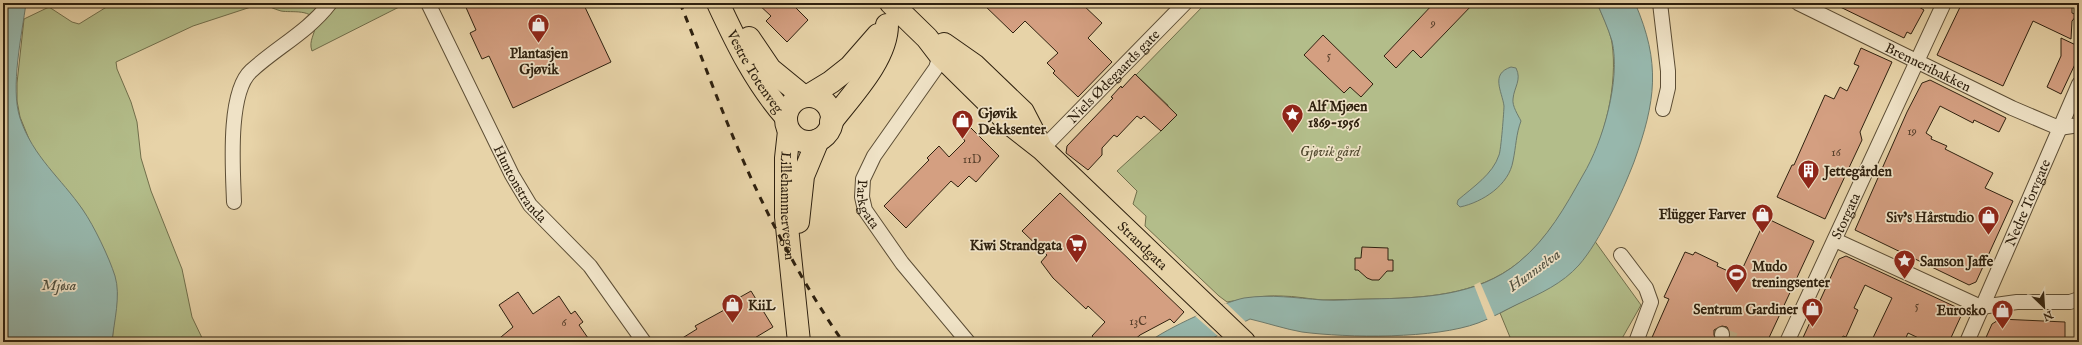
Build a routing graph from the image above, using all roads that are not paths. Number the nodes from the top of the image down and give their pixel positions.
1 (330, 3) edge
2 (428, 3) edge
3 (718, 3) edge
4 (732, 3) edge
5 (891, 3) edge
6 (1185, 3) edge
7 (1660, 3) edge
8 (1798, 3) edge
9 (1944, 3) edge
10 (927, 38) junction
11 (940, 55) junction
12 (1917, 60) junction
13 (2079, 84) edge
14 (806, 96) junction
15 (1663, 109) dead end
16 (831, 122) junction
17 (787, 124) junction
18 (2079, 125) edge
19 (2059, 128) junction
20 (818, 140) junction
21 (1042, 149) junction
22 (234, 202) dead end
23 (1835, 240) junction
24 (1621, 255) dead end
25 (793, 281) junction
26 (2079, 299) edge
27 (1982, 307) junction
28 (1243, 341) edge
29 (644, 342) edge
30 (799, 342) edge
31 (968, 342) edge
32 (1636, 342) edge
33 (1787, 342) edge
34 (1967, 342) edge

1 - 22 street
2 - 29 street, Huntonstranda
3 - 17 main road, Vestre Totenveg
4 - 14 main road, Vestre Totenveg
5 - 10 main road, Strandgata
6 - 21 street, Niels Ødegaards gate
7 - 15 street
8 - 12 street, Brenneribakken
9 - 12 street, Storgata
10 - 11 main road, Strandgata
10 - 21 main road, Strandgata
11 - 21 main road, Strandgata
11 - 31 street, Parkgata
12 - 19 street, Brenneribakken
12 - 23 street, Storgata
13 - 19 street, Nedre Torvgate
14 - 16 main road
14 - 16 main road
14 - 17 main road
16 - 20 main road
17 - 20 main road
17 - 25 main road, Lillehammervegen
18 - 19 street
19 - 27 street, Nedre Torvgate
20 - 25 main road, Lillehammervegen
21 - 28 main road, Strandgata
23 - 27 street
23 - 33 street, Storgata
24 - 32 street
25 - 30 main road, Lillehammervegen
26 - 27 street
27 - 34 street, Nedre Torvgate

